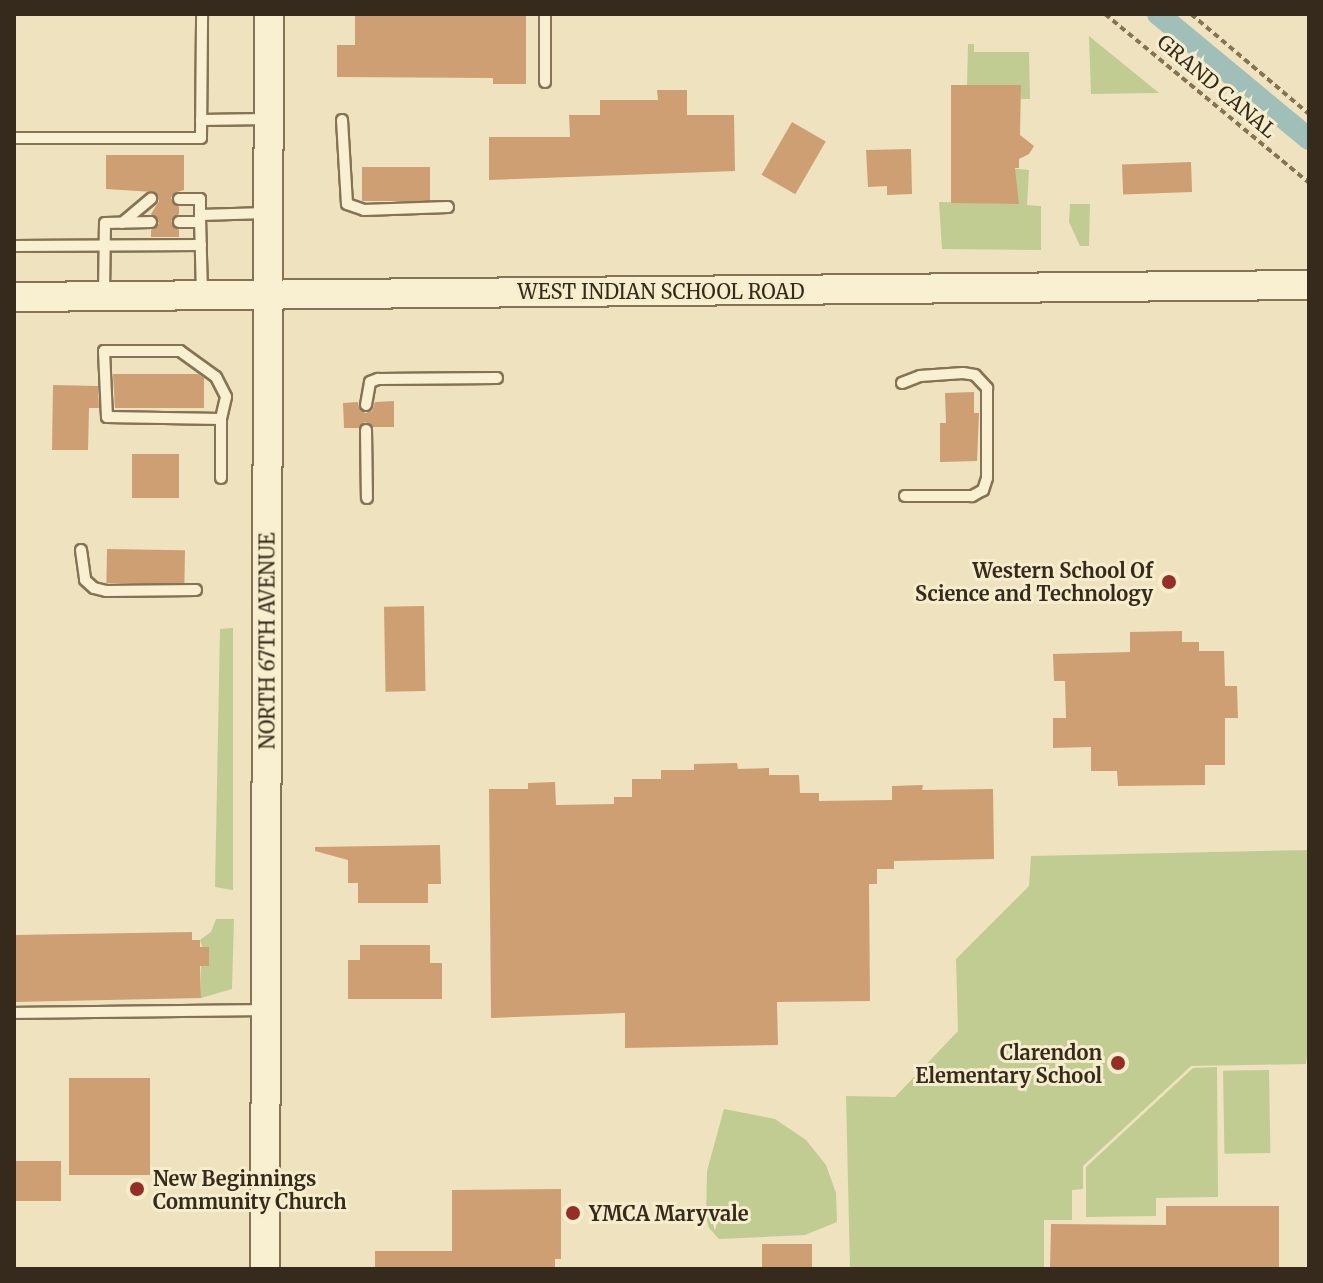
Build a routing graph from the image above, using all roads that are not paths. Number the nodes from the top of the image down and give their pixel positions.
1 (202, 14) edge
2 (269, 14) edge
3 (545, 14) edge
4 (545, 82) dead end
5 (268, 119) junction
6 (201, 120) junction
7 (342, 120) dead end
8 (14, 138) edge
9 (151, 199) dead end
10 (179, 199) dead end
11 (448, 207) dead end
12 (268, 213) junction
13 (200, 218) junction
14 (151, 222) dead end
15 (179, 222) dead end
16 (122, 223) junction
17 (201, 245) junction
18 (14, 246) edge
19 (104, 246) junction
20 (1309, 285) edge
21 (268, 294) junction
22 (202, 295) junction
23 (104, 296) junction
24 (14, 297) edge
25 (497, 378) dead end
26 (902, 383) dead end
27 (366, 405) dead end
28 (221, 419) junction
29 (366, 430) dead end
30 (221, 478) dead end
31 (905, 496) dead end
32 (367, 498) dead end
33 (81, 550) dead end
34 (196, 590) dead end
35 (265, 1010) junction
36 (14, 1013) edge
37 (265, 1269) edge

1 - 6 lane
2 - 5 main road, NORTH 67TH AVENUE
3 - 4 lane
5 - 6 lane
5 - 12 main road, NORTH 67TH AVENUE
6 - 8 lane
7 - 11 lane
9 - 16 lane
10 - 13 lane
12 - 13 lane
12 - 21 main road, NORTH 67TH AVENUE
13 - 15 lane
13 - 17 lane
14 - 16 lane
16 - 19 lane
17 - 19 lane
17 - 22 lane
18 - 19 lane
19 - 23 lane
20 - 21 main road, WEST INDIAN SCHOOL ROAD
21 - 22 main road, WEST INDIAN SCHOOL ROAD
21 - 35 main road, NORTH 67TH AVENUE
22 - 23 main road, WEST INDIAN SCHOOL ROAD
23 - 24 main road, WEST INDIAN SCHOOL ROAD
25 - 27 lane
26 - 31 lane
28 - 28 lane
28 - 30 lane
29 - 32 lane
33 - 34 lane
35 - 36 lane
35 - 37 main road, NORTH 67TH AVENUE

